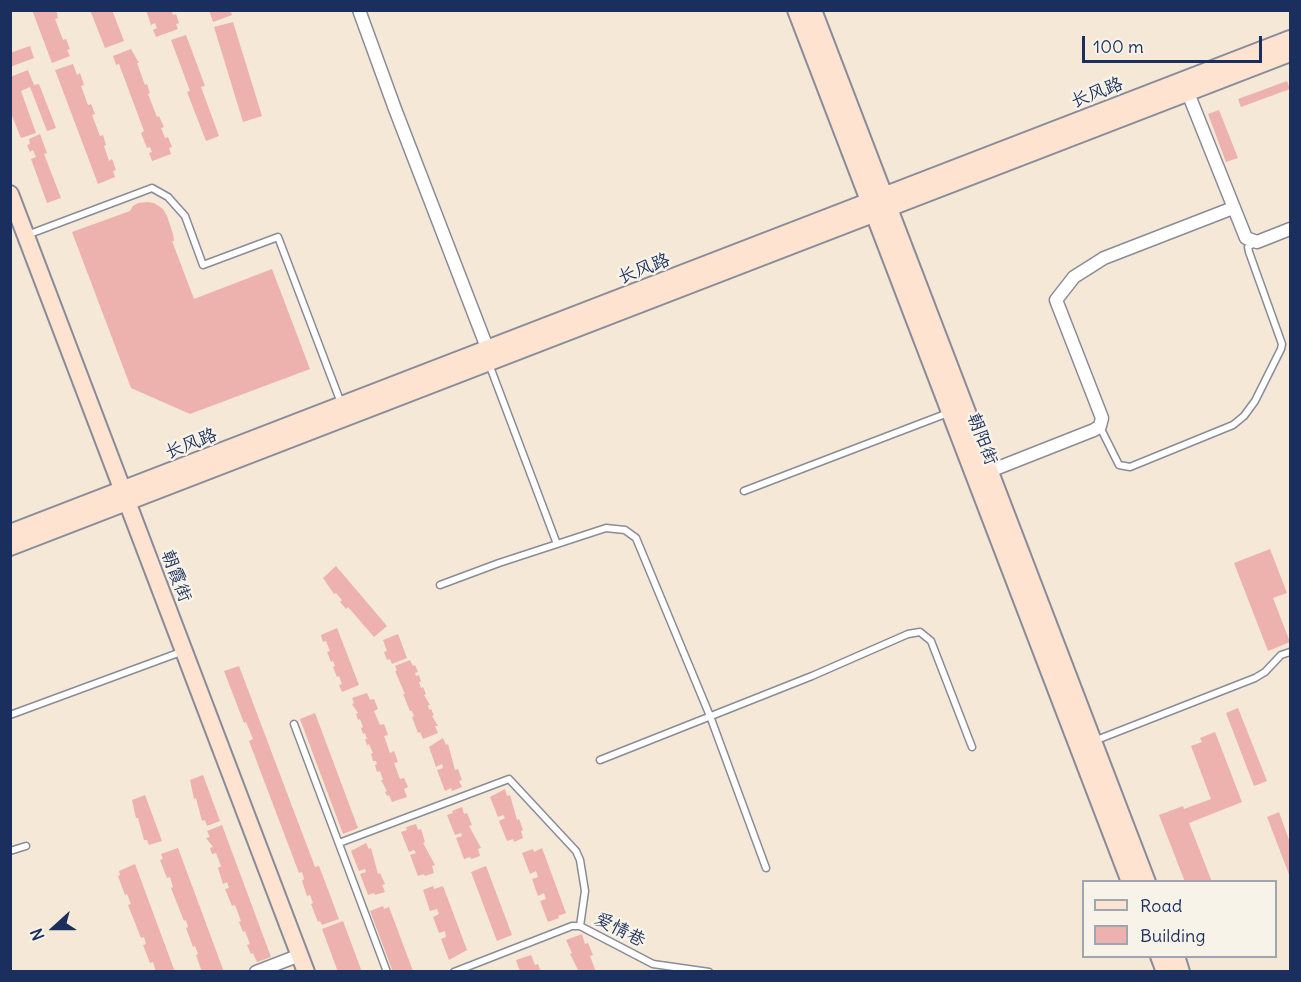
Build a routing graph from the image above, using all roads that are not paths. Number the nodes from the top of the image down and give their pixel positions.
1 (359, 10) edge
2 (796, 10) edge
3 (813, 10) edge
4 (1290, 39) edge
5 (1290, 53) edge
6 (1188, 93) junction
7 (10, 194) edge
8 (879, 205) junction
9 (1233, 208) junction
10 (1290, 229) edge
11 (26, 235) junction
12 (1257, 242) junction
13 (488, 357) junction
14 (342, 407) junction
15 (950, 412) junction
16 (1100, 426) junction
17 (990, 471) junction
18 (744, 491) dead end
19 (125, 497) junction
20 (10, 534) edge
21 (557, 544) junction
22 (10, 547) edge
23 (440, 585) dead end
24 (184, 651) junction
25 (1290, 652) edge
26 (10, 716) edge
27 (710, 716) junction
28 (294, 724) dead end
29 (1093, 742) junction
30 (972, 747) dead end
31 (600, 760) dead end
32 (339, 843) junction
33 (26, 846) dead end
34 (10, 851) edge
35 (766, 868) dead end
36 (1129, 880) edge
37 (1146, 880) edge
38 (580, 927) junction
39 (300, 955) junction
40 (1159, 958) edge
41 (256, 972) edge
42 (306, 972) edge
43 (387, 972) edge
44 (454, 972) edge
45 (709, 972) edge
46 (1165, 972) edge

1 - 13 street
2 - 8 main road, 朝阳街
3 - 8 main road, 朝阳街
4 - 8 main road, 长风路
5 - 6 main road, 长风路
6 - 8 main road, 长风路
6 - 9 street
7 - 11 main road, 朝霞街
8 - 13 main road, 长风路
8 - 15 main road, 朝阳街
8 - 17 main road, 朝阳街
9 - 12 street
9 - 16 street
10 - 12 street
11 - 14 lane
11 - 19 main road, 朝霞街
12 - 16 lane
13 - 14 main road, 长风路
13 - 19 main road, 长风路
13 - 21 lane
14 - 19 main road, 长风路
15 - 18 lane
15 - 36 main road, 朝阳街
16 - 17 street
17 - 29 main road, 朝阳街
19 - 20 main road, 长风路
19 - 22 main road, 长风路
19 - 24 main road, 朝霞街
21 - 23 lane
21 - 27 lane
24 - 26 lane
24 - 39 main road, 朝霞街
25 - 29 lane
27 - 30 lane
27 - 31 lane
27 - 35 lane
28 - 32 lane
29 - 37 main road, 朝阳街
32 - 38 lane
32 - 43 lane
33 - 34 lane
38 - 44 lane, 爱情巷
38 - 45 lane, 爱情巷
39 - 41 street
39 - 42 main road, 朝霞街
40 - 46 main road

